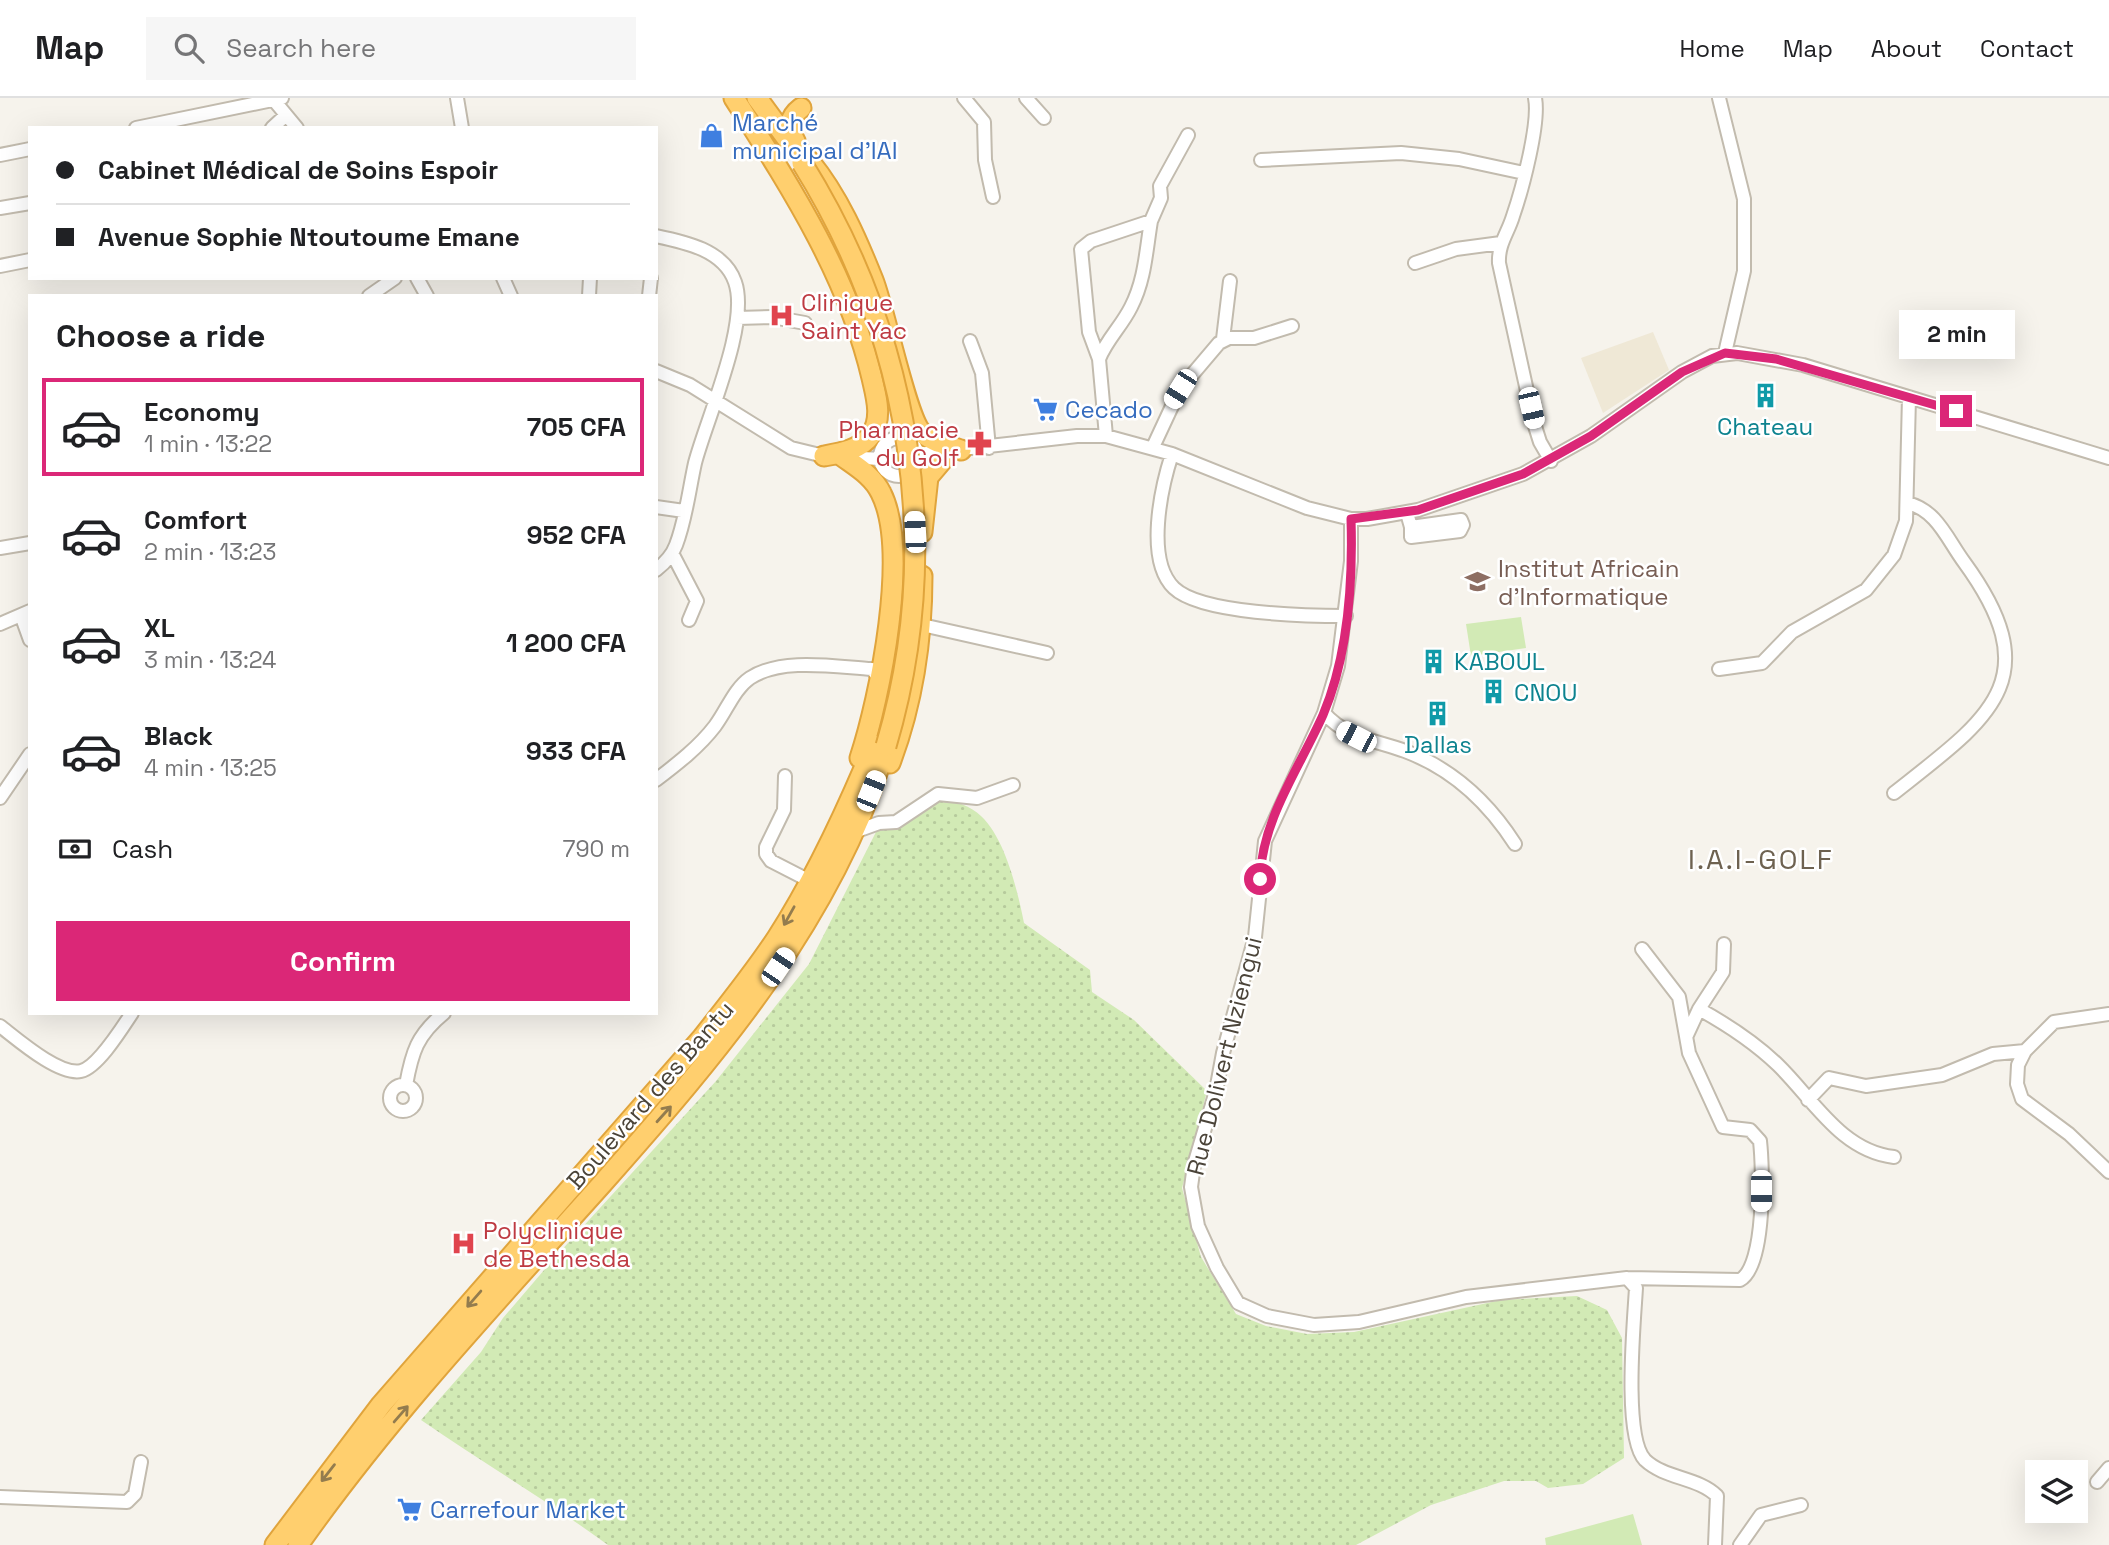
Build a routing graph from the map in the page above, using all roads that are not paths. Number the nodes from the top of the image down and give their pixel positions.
1 (457, 98) edge
2 (735, 98) edge
3 (757, 98) edge
4 (964, 98) edge
5 (1026, 98) edge
6 (1535, 98) edge
7 (1719, 98) edge
8 (276, 99) edge
9 (808, 103) edge
10 (285, 116) junction
11 (1044, 118) dead end
12 (146, 126) edge
13 (274, 126) edge
14 (295, 126) edge
15 (462, 126) edge
16 (1188, 135) dead end
17 (790, 138) junction
18 (28, 149) edge
19 (0, 155) edge
20 (1261, 160) dead end
21 (800, 163) junction
22 (1524, 173) junction
23 (993, 197) dead end
24 (28, 203) edge
25 (0, 208) edge
26 (1151, 221) junction
27 (658, 236) edge
28 (1501, 243) junction
29 (28, 260) edge
30 (1415, 263) dead end
31 (0, 266) edge
32 (392, 280) edge
33 (1230, 281) dead end
34 (372, 294) edge
35 (737, 318) junction
36 (805, 323) dead end
37 (1292, 326) dead end
38 (1223, 340) junction
39 (970, 341) dead end
40 (1725, 353) junction
41 (1099, 359) junction
42 (658, 372) edge
43 (1909, 397) junction
44 (906, 400) junction
45 (717, 401) junction
46 (878, 413) junction
47 (1107, 436) junction
48 (1153, 447) junction
49 (989, 448) junction
50 (949, 451) junction
51 (1172, 454) junction
52 (915, 455) junction
53 (2108, 455) edge
54 (839, 456) junction
55 (884, 459) junction
56 (1551, 461) junction
57 (1907, 503) junction
58 (658, 507) edge
59 (684, 511) junction
60 (1407, 513) junction
61 (921, 514) junction
62 (889, 517) junction
63 (1351, 519) junction
64 (1411, 527) dead end
65 (28, 543) edge
66 (0, 548) edge
67 (673, 553) junction
68 (658, 568) edge
69 (25, 613) edge
70 (1346, 616) junction
71 (689, 620) dead end
72 (0, 624) edge
73 (922, 625) junction
74 (1047, 653) dead end
75 (1718, 669) dead end
76 (880, 680) junction
77 (1324, 713) junction
78 (28, 757) edge
79 (785, 776) dead end
80 (658, 778) edge
81 (1013, 785) dead end
82 (1894, 793) dead end
83 (0, 798) edge
84 (845, 829) junction
85 (1516, 844) dead end
86 (808, 880) junction
87 (1724, 944) dead end
88 (1642, 949) dead end
89 (1699, 1009) junction
90 (2109, 1014) edge
91 (130, 1015) edge
92 (442, 1015) edge
93 (0, 1026) edge
94 (1687, 1035) junction
95 (2025, 1051) junction
96 (406, 1085) dead end
97 (1808, 1100) junction
98 (1894, 1157) dead end
99 (2109, 1172) edge
100 (1626, 1278) junction
101 (141, 1462) dead end
102 (2109, 1468) edge
103 (2097, 1482) dead end
104 (0, 1497) edge
105 (1801, 1505) dead end
106 (275, 1545) edge
107 (299, 1545) edge
108 (1715, 1545) edge
109 (1740, 1545) edge

1 - 15 street
2 - 21 highway
2 - 46 highway
3 - 17 highway
4 - 23 street
5 - 11 street
6 - 22 street
7 - 40 street
8 - 10 street
8 - 12 street
9 - 17 highway
10 - 13 street
10 - 14 street
16 - 26 street
17 - 21 highway
18 - 19 street
20 - 22 street
21 - 44 highway
21 - 84 highway, Boulevard des Bantu, bridge
22 - 28 street
24 - 25 street
26 - 41 street
26 - 41 street
27 - 35 street
28 - 30 street
28 - 56 street
29 - 31 street
32 - 34 street
33 - 38 street
35 - 36 street
35 - 45 street
37 - 38 street
38 - 48 street
39 - 49 street
40 - 43 street
40 - 56 street
41 - 47 street
42 - 45 street
43 - 53 street
43 - 57 street
44 - 50 highway
44 - 52 highway
45 - 54 street
45 - 59 street
46 - 54 highway
46 - 55 highway
47 - 48 street
47 - 49 street
48 - 51 street
49 - 50 street
50 - 52 street
50 - 61 highway
51 - 63 street
51 - 70 street
52 - 55 street
52 - 55 street
52 - 61 highway
54 - 55 street
54 - 62 highway
55 - 62 highway
56 - 60 street
57 - 75 street
57 - 82 street
58 - 59 street
59 - 67 street
60 - 63 street
60 - 64 street
61 - 73 highway
62 - 76 highway
63 - 70 street, Rue Dolivert Nziengui
65 - 66 street
67 - 68 street
67 - 71 street
69 - 72 street
70 - 77 street, Rue Dolivert Nziengui
73 - 74 street
73 - 84 highway
76 - 80 street
76 - 84 highway
77 - 85 street
77 - 100 street, Rue Dolivert Nziengui
78 - 83 street
79 - 86 street
81 - 84 street
84 - 86 highway, Boulevard des Bantu
107 -> 84 highway, Boulevard des Bantu
86 -> 106 highway, Boulevard des Bantu
87 - 89 street
88 - 94 street
89 - 94 street
89 - 97 street
90 - 95 street
91 - 93 street
92 - 96 street
94 - 100 street, Rue Dolivert Nziengui
95 - 97 street
95 - 99 street
97 - 98 street
100 - 108 street
101 - 104 street
102 - 103 street
105 - 109 street

